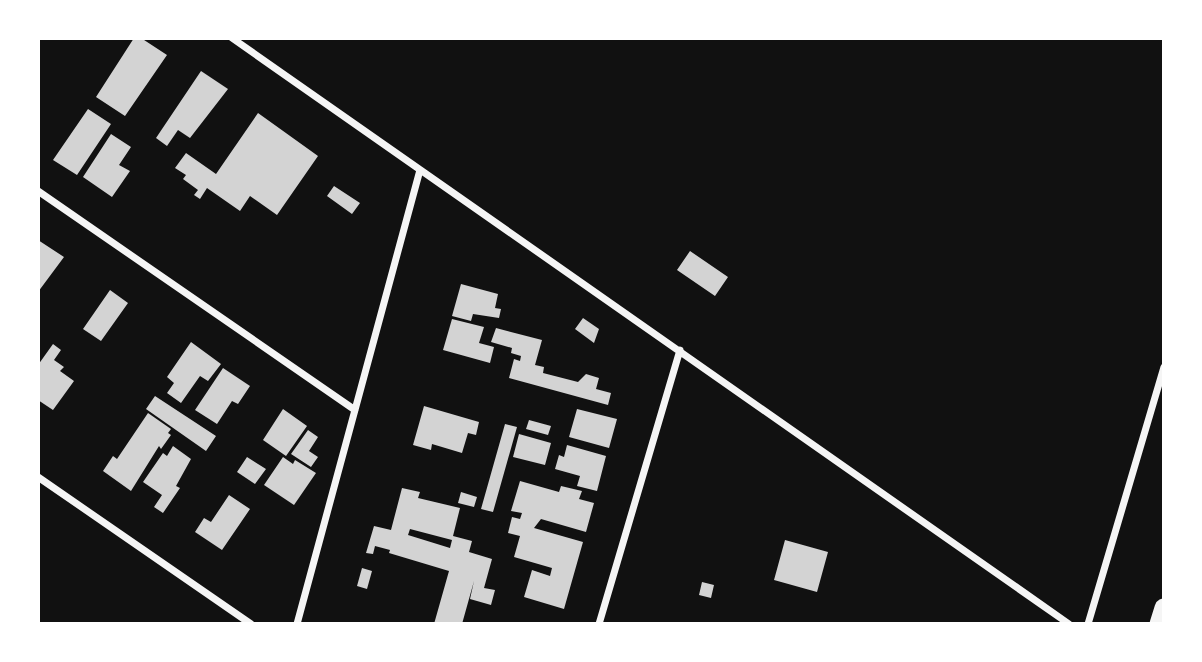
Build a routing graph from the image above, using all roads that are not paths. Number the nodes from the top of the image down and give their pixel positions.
1 (232, 38) edge
2 (420, 170) junction
3 (38, 191) edge
4 (680, 350) junction
5 (1164, 367) edge
6 (355, 410) junction
7 (38, 477) edge
8 (1164, 608) edge
9 (251, 624) edge
10 (298, 624) edge
11 (599, 624) edge
12 (1069, 624) edge
13 (1087, 624) edge
14 (1159, 624) edge

1 - 2 street
2 - 4 street
2 - 6 street
3 - 6 street
4 - 11 street
4 - 12 street
5 - 13 street
6 - 10 street
7 - 9 street
8 - 14 highway

